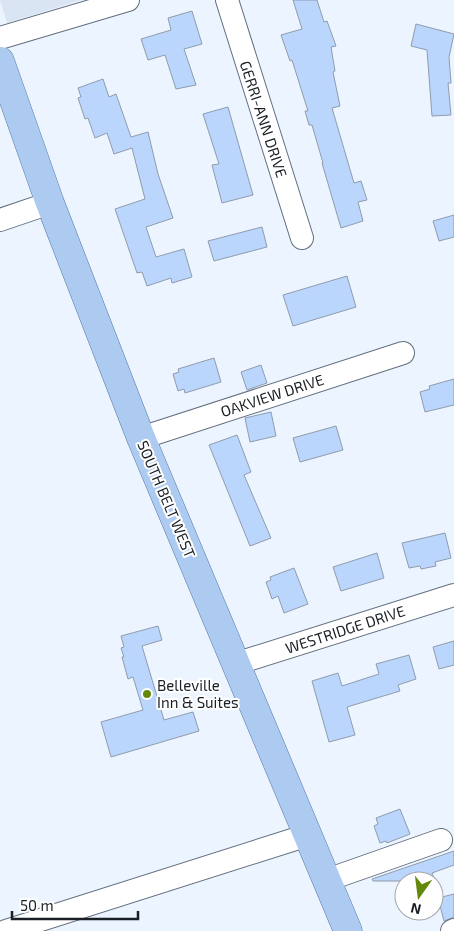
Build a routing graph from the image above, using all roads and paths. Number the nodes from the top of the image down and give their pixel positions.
1 (128, 0) edge
2 (227, 0) edge
3 (0, 38) edge
4 (0, 61) edge
5 (50, 203) junction
6 (0, 220) edge
7 (302, 238) dead end
8 (403, 353) dead end
9 (141, 438) junction
10 (454, 595) edge
11 (235, 664) junction
12 (308, 835) junction
13 (442, 840) dead end
14 (327, 880) junction
15 (6, 931) edge
16 (348, 931) edge

1 - 3 street
2 - 7 street, GERRI-ANN DRIVE
4 - 5 main road, SOUTH BELT WEST
5 - 6 street
5 - 9 main road, SOUTH BELT WEST
8 - 9 street, OAKVIEW DRIVE
9 - 11 main road, SOUTH BELT WEST
10 - 11 street, WESTRIDGE DRIVE
11 - 12 main road, SOUTH BELT WEST
12 - 14 main road, SOUTH BELT WEST
12 - 15 street
13 - 14 street
14 - 16 main road, SOUTH BELT WEST

